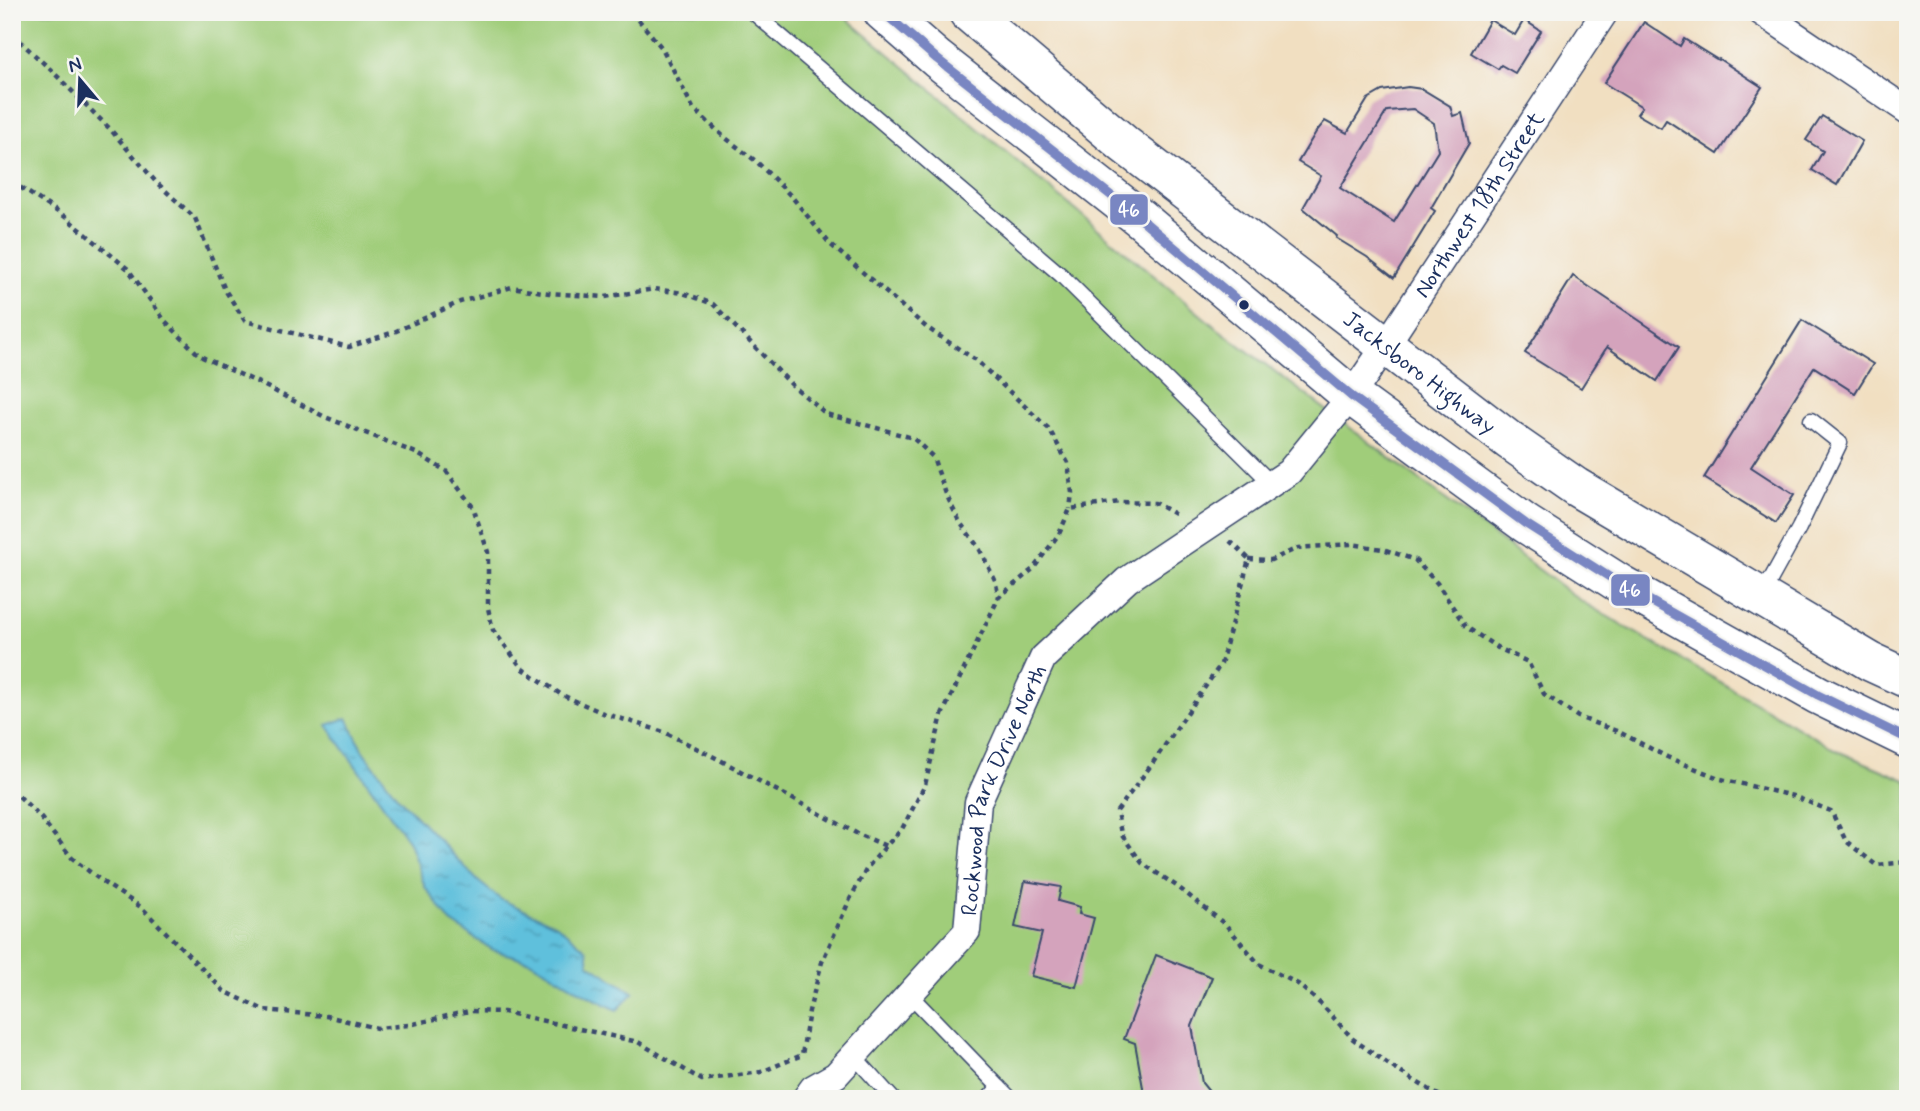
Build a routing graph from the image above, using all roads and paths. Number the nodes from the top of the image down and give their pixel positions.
1 (632, 12) edge
2 (883, 12) edge
3 (968, 12) edge
4 (1605, 12) edge
5 (1761, 12) edge
6 (755, 14) edge
7 (12, 34) edge
8 (1908, 111) edge
9 (12, 182) edge
10 (1386, 345) junction
11 (1351, 396) junction
12 (1811, 420) dead end
13 (1272, 484) junction
14 (1070, 509) junction
15 (1205, 528) junction
16 (1249, 559) junction
17 (999, 597) junction
18 (1761, 597) junction
19 (1906, 678) edge
20 (1898, 734) edge
21 (12, 789) edge
22 (886, 846) junction
23 (1908, 863) edge
24 (910, 995) junction
25 (854, 1056) junction
26 (999, 1087) junction
27 (805, 1099) edge
28 (893, 1099) edge
29 (988, 1099) edge
30 (1012, 1099) edge
31 (1445, 1099) edge

1 - 14 path
2 - 11 main road
3 - 10 main road, Jacksboro Highway
4 - 10 street, Northwest 18th Street
5 - 8 street
6 - 13 lane
7 - 17 path
9 - 22 path
10 - 11 street, Northwest 18th Street
10 - 18 main road, Jacksboro Highway
11 - 13 street, Rockwood Park Drive North
11 - 20 main road
12 - 18 lane
13 - 15 street, Rockwood Park Drive North
14 - 15 path
14 - 17 path
15 - 16 path
15 - 24 street, Rockwood Park Drive North
16 - 23 path
16 - 31 path
17 - 22 path
18 - 19 main road, Jacksboro Highway
19 - 20 main road
21 - 22 path
24 - 25 street, Rockwood Park Drive North
24 - 26 lane
25 - 27 street, Rockwood Park Drive North
25 - 28 lane
26 - 29 lane
26 - 30 lane

